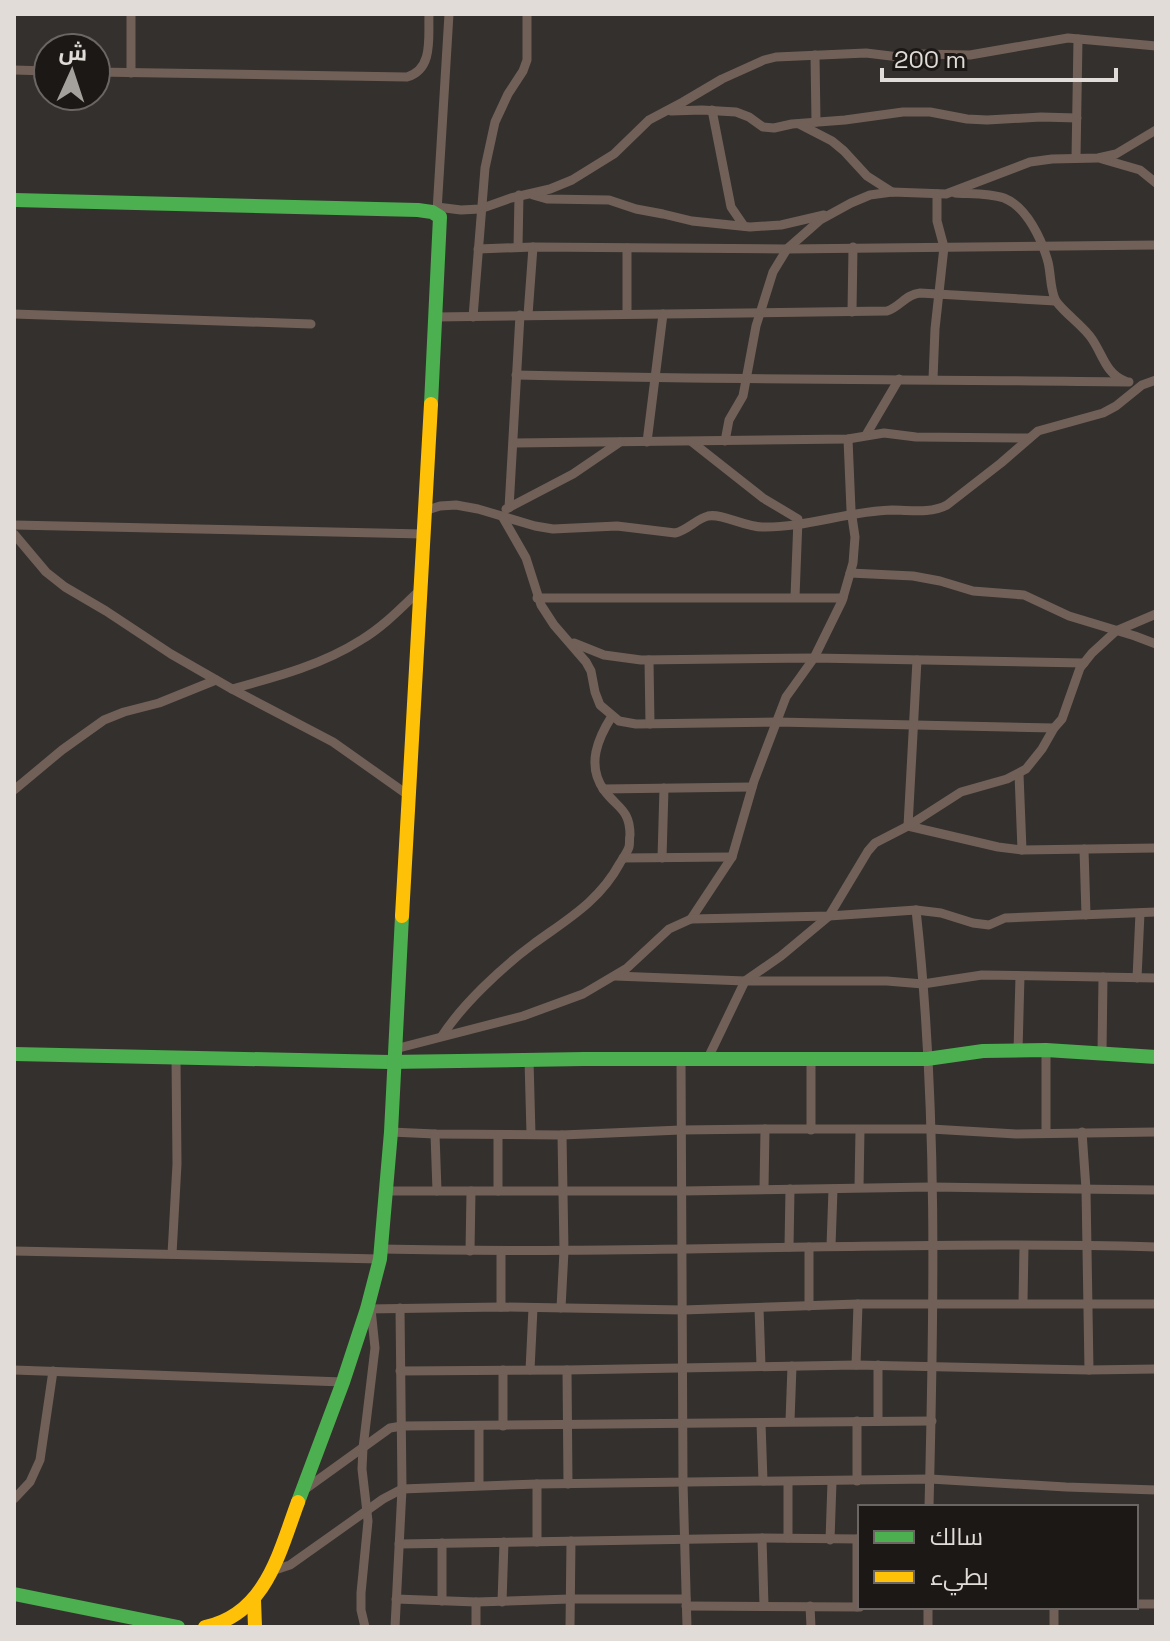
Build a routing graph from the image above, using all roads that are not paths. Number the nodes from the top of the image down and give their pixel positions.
1 (131, 14) edge
2 (429, 14) edge
3 (449, 14) edge
4 (527, 14) edge
5 (1078, 39) junction
6 (1156, 46) edge
7 (815, 55) junction
8 (112, 72) edge
9 (131, 73) junction
10 (712, 110) junction
11 (664, 112) junction
12 (1077, 118) junction
13 (816, 122) junction
14 (797, 123) junction
15 (1156, 130) edge
16 (1076, 158) junction
17 (1098, 158) junction
18 (1156, 183) edge
19 (892, 192) junction
20 (950, 193) junction
21 (524, 194) junction
22 (937, 194) junction
23 (14, 200) edge
24 (480, 209) junction
25 (437, 211) junction
26 (833, 213) junction
27 (744, 226) junction
28 (1156, 245) edge
29 (1043, 246) junction
30 (518, 247) junction
31 (533, 247) junction
32 (853, 247) junction
33 (944, 247) junction
34 (627, 248) junction
35 (478, 249) junction
36 (787, 249) junction
37 (939, 295) junction
38 (1055, 301) junction
39 (852, 312) junction
40 (759, 313) junction
41 (14, 314) edge
42 (627, 314) junction
43 (663, 314) junction
44 (524, 315) junction
45 (435, 317) junction
46 (473, 317) junction
47 (311, 324) dead end
48 (516, 375) junction
49 (655, 379) junction
50 (746, 379) junction
51 (899, 379) junction
52 (933, 379) junction
53 (1156, 380) edge
54 (1129, 382) junction
55 (1142, 385) junction
56 (1156, 387) edge
57 (866, 435) junction
58 (1029, 438) junction
59 (848, 439) junction
60 (725, 441) junction
61 (620, 442) junction
62 (647, 442) junction
63 (692, 442) junction
64 (514, 443) junction
65 (424, 511) junction
66 (503, 513) junction
67 (851, 515) junction
68 (799, 524) junction
69 (14, 525) edge
70 (14, 534) edge
71 (423, 534) junction
72 (850, 573) junction
73 (419, 591) junction
74 (795, 597) junction
75 (537, 598) junction
76 (843, 598) junction
77 (1156, 614) edge
78 (1116, 631) junction
79 (567, 639) junction
80 (1156, 644) edge
81 (814, 658) junction
82 (649, 660) junction
83 (917, 660) junction
84 (1084, 663) junction
85 (216, 680) junction
86 (232, 689) junction
87 (612, 716) junction
88 (777, 722) junction
89 (650, 724) junction
90 (913, 726) junction
91 (1054, 728) junction
92 (1019, 774) junction
93 (752, 787) junction
94 (664, 788) junction
95 (603, 789) junction
96 (14, 790) edge
97 (408, 795) junction
98 (908, 826) junction
99 (1156, 848) edge
100 (1084, 849) junction
101 (1022, 850) junction
102 (732, 857) junction
103 (623, 858) junction
104 (662, 858) junction
105 (916, 910) junction
106 (1156, 912) edge
107 (1140, 913) junction
108 (1086, 915) junction
109 (829, 916) junction
110 (691, 919) junction
111 (615, 976) junction
112 (1020, 976) junction
113 (1103, 977) junction
114 (1137, 978) junction
115 (1156, 978) edge
116 (745, 981) junction
117 (923, 984) junction
118 (442, 1036) junction
119 (1046, 1050) junction
120 (1018, 1051) junction
121 (1102, 1053) junction
122 (14, 1054) edge
123 (395, 1055) junction
124 (1156, 1057) edge
125 (176, 1058) junction
126 (708, 1058) junction
127 (811, 1058) junction
128 (681, 1059) junction
129 (927, 1059) junction
130 (529, 1060) junction
131 (765, 1129) junction
132 (931, 1129) junction
133 (681, 1130) junction
134 (811, 1130) junction
135 (860, 1130) junction
136 (391, 1132) junction
137 (1082, 1132) junction
138 (1156, 1132) edge
139 (1046, 1133) junction
140 (435, 1134) junction
141 (531, 1134) junction
142 (498, 1135) junction
143 (562, 1135) junction
144 (859, 1187) junction
145 (931, 1187) junction
146 (764, 1189) junction
147 (790, 1189) junction
148 (833, 1189) junction
149 (1086, 1189) junction
150 (1156, 1190) edge
151 (386, 1191) junction
152 (437, 1191) junction
153 (471, 1191) junction
154 (498, 1191) junction
155 (563, 1191) junction
156 (682, 1191) junction
157 (1087, 1245) junction
158 (831, 1246) junction
159 (932, 1246) junction
160 (1024, 1246) junction
161 (789, 1247) junction
162 (809, 1247) junction
163 (1156, 1247) edge
164 (682, 1250) junction
165 (14, 1251) edge
166 (470, 1251) junction
167 (501, 1251) junction
168 (564, 1251) junction
169 (172, 1254) junction
170 (381, 1254) junction
171 (1023, 1303) junction
172 (1087, 1303) junction
173 (858, 1304) junction
174 (933, 1304) junction
175 (1156, 1304) edge
176 (809, 1306) junction
177 (501, 1307) junction
178 (400, 1308) junction
179 (533, 1308) junction
180 (561, 1308) junction
181 (759, 1308) junction
182 (369, 1309) junction
183 (683, 1310) junction
184 (856, 1365) junction
185 (878, 1365) junction
186 (761, 1366) junction
187 (792, 1366) junction
188 (683, 1367) junction
189 (933, 1367) junction
190 (1156, 1369) edge
191 (14, 1370) edge
192 (503, 1370) junction
193 (530, 1370) junction
194 (567, 1370) junction
195 (1089, 1370) junction
196 (53, 1371) junction
197 (400, 1371) junction
198 (343, 1382) junction
199 (878, 1420) junction
200 (790, 1421) junction
201 (857, 1421) junction
202 (932, 1421) junction
203 (683, 1423) junction
204 (761, 1423) junction
205 (568, 1425) junction
206 (402, 1426) junction
207 (479, 1426) junction
208 (503, 1426) junction
209 (363, 1448) junction
210 (930, 1479) junction
211 (763, 1481) junction
212 (857, 1481) junction
213 (683, 1482) junction
214 (788, 1482) junction
215 (832, 1482) junction
216 (537, 1484) junction
217 (568, 1484) junction
218 (479, 1485) junction
219 (402, 1489) junction
220 (303, 1490) junction
221 (1156, 1490) edge
222 (14, 1499) edge
223 (929, 1505) edge
224 (367, 1509) junction
225 (762, 1538) junction
226 (788, 1538) junction
227 (858, 1539) edge
228 (685, 1540) junction
229 (830, 1540) junction
230 (571, 1541) junction
231 (504, 1542) junction
232 (537, 1542) junction
233 (442, 1543) junction
234 (399, 1544) junction
235 (272, 1571) junction
236 (14, 1594) edge
237 (396, 1599) junction
238 (570, 1599) junction
239 (254, 1600) junction
240 (442, 1601) junction
241 (476, 1602) junction
242 (502, 1602) junction
243 (686, 1603) junction
244 (764, 1606) junction
245 (810, 1606) junction
246 (858, 1607) edge
247 (109, 1621) edge
248 (178, 1627) edge
249 (205, 1627) edge
250 (255, 1627) edge
251 (365, 1627) edge
252 (395, 1627) edge
253 (476, 1627) edge
254 (570, 1627) edge
255 (687, 1627) edge
256 (811, 1627) edge

1 - 9 street
2 - 9 street
3 - 25 street
4 - 24 street
5 - 6 street
5 - 7 street
5 - 12 street
7 - 11 street
7 - 13 street
8 - 9 street
10 - 11 street
10 - 14 street
10 - 27 street
11 - 21 street
12 - 13 street
12 - 16 street
13 - 14 street
14 - 19 street
15 - 17 street
16 - 17 street
16 - 20 street
17 - 18 street
19 - 22 street
19 - 26 street
20 - 22 street
20 - 29 street
21 - 24 street
21 - 27 street
21 - 30 street
22 - 33 street
23 - 25 street
24 - 25 street
24 - 35 street
25 - 45 street
26 - 27 street
26 - 36 street
28 - 29 street
29 - 33 street
29 - 38 street
30 - 31 street
30 - 35 street
31 - 34 street
31 - 44 street
32 - 33 street
32 - 36 street
32 - 39 street
33 - 37 street
34 - 36 street
34 - 42 street
35 - 46 street
36 - 40 street
37 - 38 street
37 - 39 street
37 - 52 street
38 - 54 street
39 - 40 street
40 - 43 street
40 - 50 street
41 - 47 street
42 - 43 street
42 - 44 street
43 - 49 street
44 - 46 street
44 - 48 street
45 - 46 street
45 - 65 street
48 - 49 street
48 - 64 street
49 - 50 street
49 - 62 street
50 - 51 street
50 - 60 street
51 - 52 street
51 - 57 street
52 - 54 street
53 - 55 street
54 - 55 street
55 - 56 street
55 - 58 street
57 - 58 street
57 - 59 street
58 - 67 street
59 - 60 street
59 - 67 street
60 - 63 street
61 - 62 street
61 - 64 street
61 - 66 street
62 - 63 street
63 - 68 street
64 - 66 street
65 - 66 street
65 - 71 street
66 - 68 street
66 - 75 street
67 - 68 street
67 - 72 street
68 - 74 street
69 - 71 street
70 - 85 street
71 - 73 street
72 - 76 street
72 - 78 street
73 - 86 street
73 - 97 street
74 - 75 street
74 - 76 street
75 - 79 street
76 - 81 street
77 - 78 street
78 - 80 street
78 - 84 street
79 - 82 street
79 - 87 street
81 - 82 street
81 - 83 street
81 - 88 street
82 - 89 street
83 - 84 street
83 - 90 street
84 - 91 street
85 - 86 street
85 - 96 street
86 - 97 street
87 - 89 street
87 - 95 street
88 - 89 street
88 - 90 street
88 - 93 street
90 - 91 street
90 - 98 street
91 - 92 street
92 - 98 street
92 - 101 street
93 - 94 street
93 - 102 street
94 - 95 street
94 - 104 street
95 - 103 street
97 - 123 street
98 - 101 street
98 - 109 street
99 - 100 street
100 - 101 street
100 - 108 street
102 - 104 street
102 - 110 street
103 - 104 street
103 - 118 street
105 - 108 street
105 - 109 street
105 - 117 street
106 - 107 street
107 - 108 street
107 - 114 street
109 - 110 street
109 - 116 street
110 - 111 street
111 - 116 street
111 - 118 street
112 - 113 street
112 - 117 street
112 - 120 street
113 - 114 street
113 - 121 street
114 - 115 street
116 - 117 street
116 - 126 street
117 - 129 street
118 - 123 street
119 - 120 street
119 - 121 street
119 - 139 street
120 - 129 street
121 - 124 street
122 - 125 street
123 - 125 street
123 - 130 street
123 - 136 street
125 - 169 street
126 - 127 street
126 - 128 street
127 - 129 street
127 - 134 street
128 - 130 street
128 - 133 street
129 - 132 street
130 - 141 street
131 - 133 street
131 - 134 street
131 - 146 street
132 - 135 street
132 - 139 street
132 - 145 street
133 - 143 street
133 - 156 street
134 - 135 street
135 - 144 street
136 - 140 street
136 - 151 street
137 - 138 street
137 - 139 street
137 - 149 street
140 - 142 street
140 - 152 street
141 - 142 street
141 - 143 street
142 - 154 street
143 - 155 street
144 - 145 street
144 - 148 street
145 - 149 street
145 - 159 street
146 - 147 street
146 - 156 street
147 - 148 street
147 - 161 street
148 - 158 street
149 - 150 street
149 - 157 street
151 - 152 street
151 - 170 street
152 - 153 street
153 - 154 street
153 - 166 street
154 - 155 street
155 - 156 street
155 - 168 street
156 - 164 street
157 - 160 street
157 - 163 street
157 - 172 street
158 - 159 street
158 - 162 street
159 - 160 street
159 - 174 street
160 - 171 street
161 - 162 street
161 - 164 street
162 - 176 street
164 - 168 street
164 - 183 street
165 - 169 street
166 - 167 street
166 - 170 street
167 - 168 street
167 - 177 street
168 - 180 street
169 - 170 street
170 - 182 street
171 - 172 street
171 - 174 street
172 - 175 street
172 - 195 street
173 - 174 street
173 - 176 street
173 - 184 street
174 - 189 street
176 - 181 street
177 - 178 street
177 - 179 street
178 - 182 street
178 - 197 street
179 - 180 street
179 - 193 street
180 - 183 street
181 - 183 street
181 - 186 street
182 - 198 street
182 - 209 street
183 - 188 street
184 - 185 street
184 - 187 street
185 - 189 street
185 - 199 street
186 - 187 street
186 - 188 street
187 - 200 street
188 - 194 street
188 - 203 street
189 - 195 street
189 - 202 street
190 - 195 street
191 - 196 street
192 - 193 street
192 - 197 street
192 - 208 street
193 - 194 street
194 - 205 street
196 - 198 street
196 - 222 street
197 - 206 street
198 - 220 street
199 - 201 street
199 - 202 street
200 - 201 street
200 - 204 street
201 - 212 street
202 - 210 street
203 - 204 street
203 - 205 street
203 - 213 street
204 - 211 street
205 - 208 street
205 - 217 street
206 - 207 street
206 - 209 street
206 - 219 street
207 - 208 street
207 - 218 street
209 - 220 street
209 - 224 street
210 - 212 street
210 - 221 street
210 - 223 street
211 - 213 street
211 - 214 street
212 - 215 street
213 - 217 street
213 - 228 street
214 - 215 street
214 - 226 street
215 - 229 street
216 - 217 street
216 - 218 street
216 - 232 street
218 - 219 street
219 - 224 street
219 - 234 street
220 - 235 street
224 - 235 street
224 - 251 street
225 - 226 street
225 - 228 street
225 - 244 street
226 - 229 street
227 - 229 street
228 - 230 street
228 - 243 street
230 - 232 street
230 - 238 street
231 - 232 street
231 - 233 street
231 - 242 street
233 - 234 street
233 - 240 street
234 - 237 street
235 - 239 street
236 - 247 street
237 - 240 street
237 - 252 street
238 - 242 street
238 - 243 street
238 - 254 street
239 - 249 street
239 - 250 street
240 - 241 street
241 - 242 street
241 - 253 street
243 - 244 street
243 - 255 street
244 - 245 street
245 - 246 street
245 - 256 street
247 - 248 street

